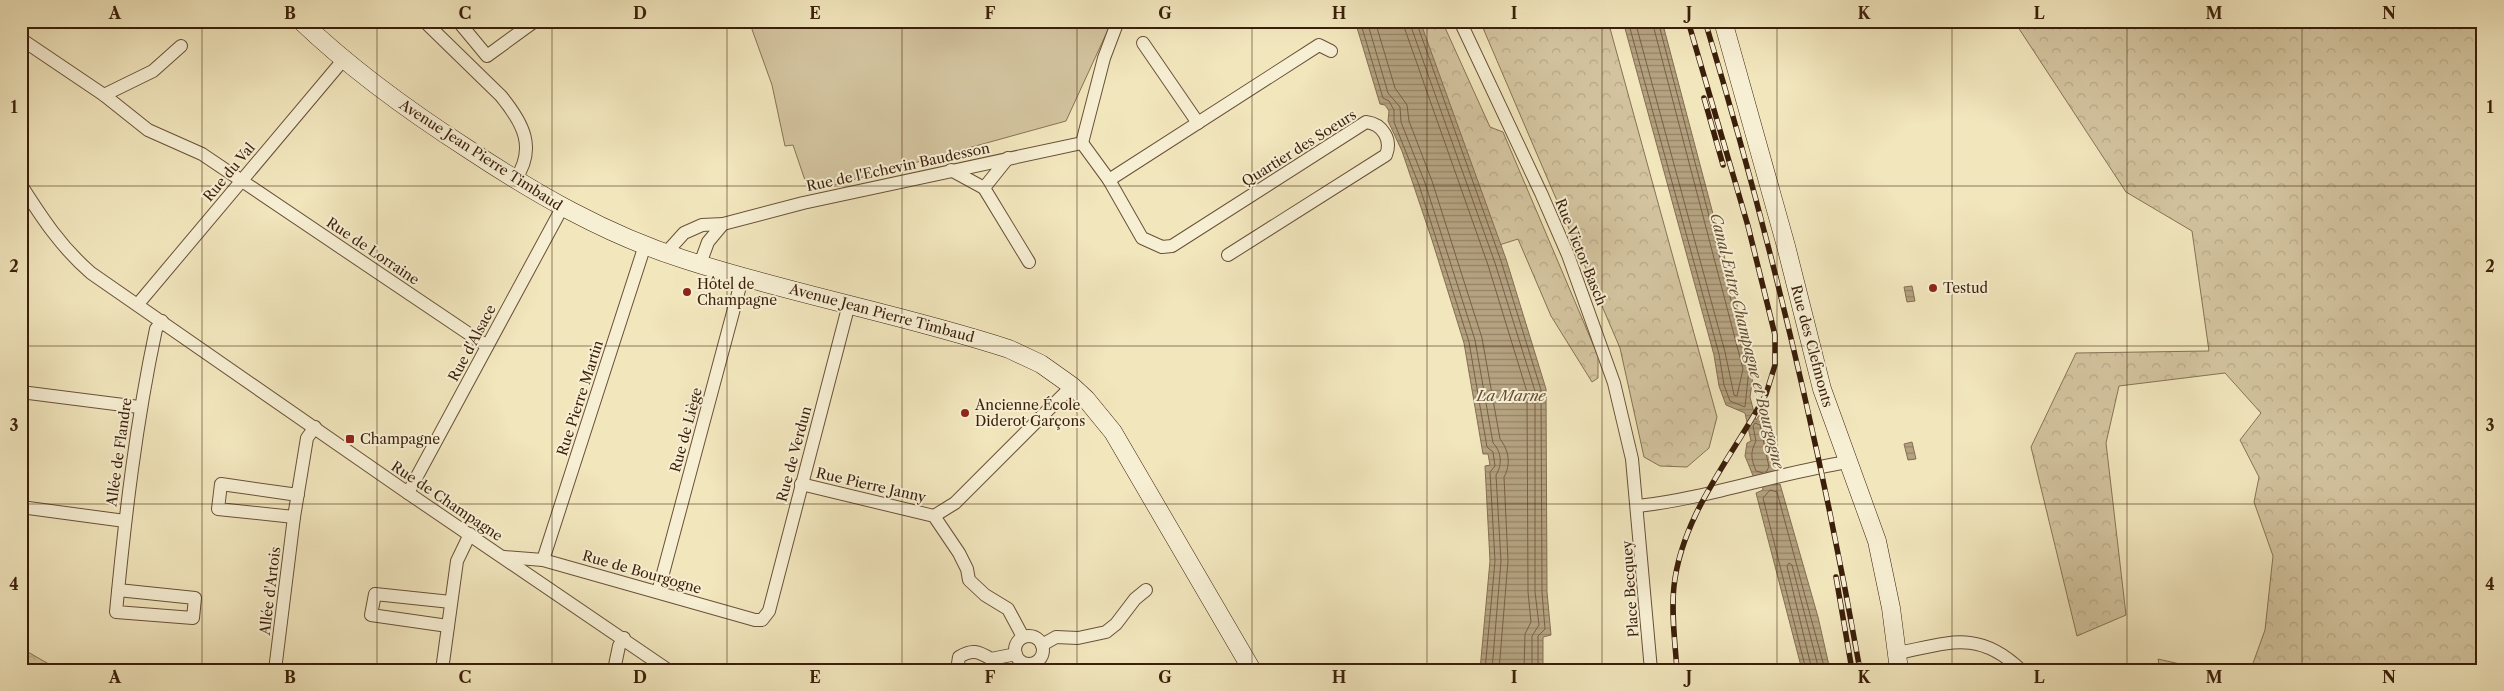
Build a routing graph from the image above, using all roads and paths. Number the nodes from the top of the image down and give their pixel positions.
1 (301, 21) edge
2 (458, 21) edge
3 (535, 21) edge
4 (1118, 21) edge
5 (1460, 21) edge
6 (1723, 21) edge
7 (428, 23) edge
8 (21, 39) edge
9 (1143, 43) dead end
10 (181, 46) dead end
11 (1331, 51) dead end
12 (344, 59) junction
13 (104, 95) junction
14 (1198, 124) junction
15 (1082, 143) junction
16 (1008, 158) junction
17 (951, 170) junction
18 (515, 180) junction
19 (1110, 180) junction
20 (242, 181) junction
21 (21, 184) edge
22 (984, 188) junction
23 (562, 208) junction
24 (722, 224) junction
25 (645, 245) junction
26 (666, 253) junction
27 (1228, 255) dead end
28 (1029, 262) dead end
29 (700, 264) junction
30 (743, 276) junction
31 (138, 304) junction
32 (849, 304) junction
33 (162, 321) junction
34 (487, 346) junction
35 (1072, 386) junction
36 (21, 392) edge
37 (140, 407) junction
38 (315, 428) junction
39 (1848, 462) junction
40 (801, 484) junction
41 (408, 493) junction
42 (298, 495) junction
43 (1638, 506) junction
44 (21, 507) edge
45 (934, 516) junction
46 (294, 517) junction
47 (125, 521) junction
48 (470, 534) junction
49 (502, 556) junction
50 (543, 560) junction
51 (118, 590) junction
52 (1146, 590) dead end
53 (658, 592) junction
54 (451, 602) junction
55 (769, 611) joint
56 (448, 626) junction
57 (1023, 637) junction
58 (624, 638) junction
59 (1042, 645) junction
60 (1016, 654) junction
61 (1899, 661) edge
62 (991, 664) edge
63 (1036, 666) edge
64 (276, 670) edge
65 (442, 670) edge
66 (614, 670) edge
67 (668, 670) edge
68 (957, 670) edge
69 (1252, 670) edge
70 (1651, 670) edge
71 (2022, 670) edge

1 - 12 main road, Avenue Jean Pierre Timbaud
2 - 3 street
4 - 15 street
5 - 43 street, Rue Victor Basch
6 - 39 main road, Rue des Clefmonts
7 - 18 street
8 - 13 street, Rue de Lorraine
9 - 14 street
10 - 13 street
11 - 14 street
12 - 18 main road, Avenue Jean Pierre Timbaud
12 - 20 street, Rue du Val
13 - 20 street, Rue de Lorraine
14 - 19 street
15 - 16 street, Rue de l'Echevin Baudesson
15 - 19 street, Quartier des Soeurs
16 - 17 street, Rue de l'Echevin Baudesson
16 - 22 street
17 - 22 street
17 - 24 street, Rue de l'Echevin Baudesson
18 - 23 main road, Avenue Jean Pierre Timbaud
19 - 27 street, Quartier des Soeurs
20 - 31 street, Rue du Val
20 - 34 street, Rue de Lorraine
21 - 31 street, Rue de Champagne
22 - 28 street
23 - 25 main road, Avenue Jean Pierre Timbaud
23 - 34 street, Rue d'Alsace
24 - 26 street, Rue de l'Echevin Baudesson
24 - 29 street
25 - 26 main road, Avenue Jean Pierre Timbaud
25 - 50 street, Rue Pierre Martin
26 - 29 main road, Avenue Jean Pierre Timbaud
29 - 30 main road, Avenue Jean Pierre Timbaud
30 - 32 main road, Avenue Jean Pierre Timbaud
30 - 53 street, Rue de Liège
31 - 33 street, Rue de Champagne
32 - 35 main road, Avenue Jean Pierre Timbaud
32 - 40 street, Rue de Verdun
33 - 37 street, Allée de Flandre
33 - 38 street, Rue de Champagne
34 - 41 street, Rue d'Alsace
35 - 45 street, Rue Pierre Janny
35 - 69 main road, Avenue Jean Pierre Timbaud
36 - 37 street
37 - 47 street, Allée de Flandre
38 - 41 street, Rue de Champagne
38 - 42 street, Allée d'Artois
39 - 43 street
39 - 61 main road, Rue des Clefmonts
40 - 45 street, Rue Pierre Janny
40 - 55 street, Rue de Verdun
41 - 48 street, Rue de Champagne
42 - 46 street, Allée d'Artois
42 - 46 street
43 - 70 street, Place Becquey
44 - 47 street
45 - 57 street, Rue Pierre Janny
46 - 64 street, Allée d'Artois
47 - 51 street, Allée de Flandre
48 - 49 street, Rue de Champagne
48 - 54 street
49 - 50 street, Rue de Bourgogne
49 - 58 street, Rue de Champagne
50 - 53 street, Rue de Bourgogne
51 - 51 street, Allée de Flandre
52 - 59 street
53 - 55 street, Rue de Bourgogne
54 - 56 street
54 - 56 street
56 - 65 street
57 - 59 street
57 - 60 street
58 - 66 street
58 - 67 street, Rue de Champagne
59 - 63 street
60 - 62 street
60 - 63 street
61 - 71 street
62 - 68 street

